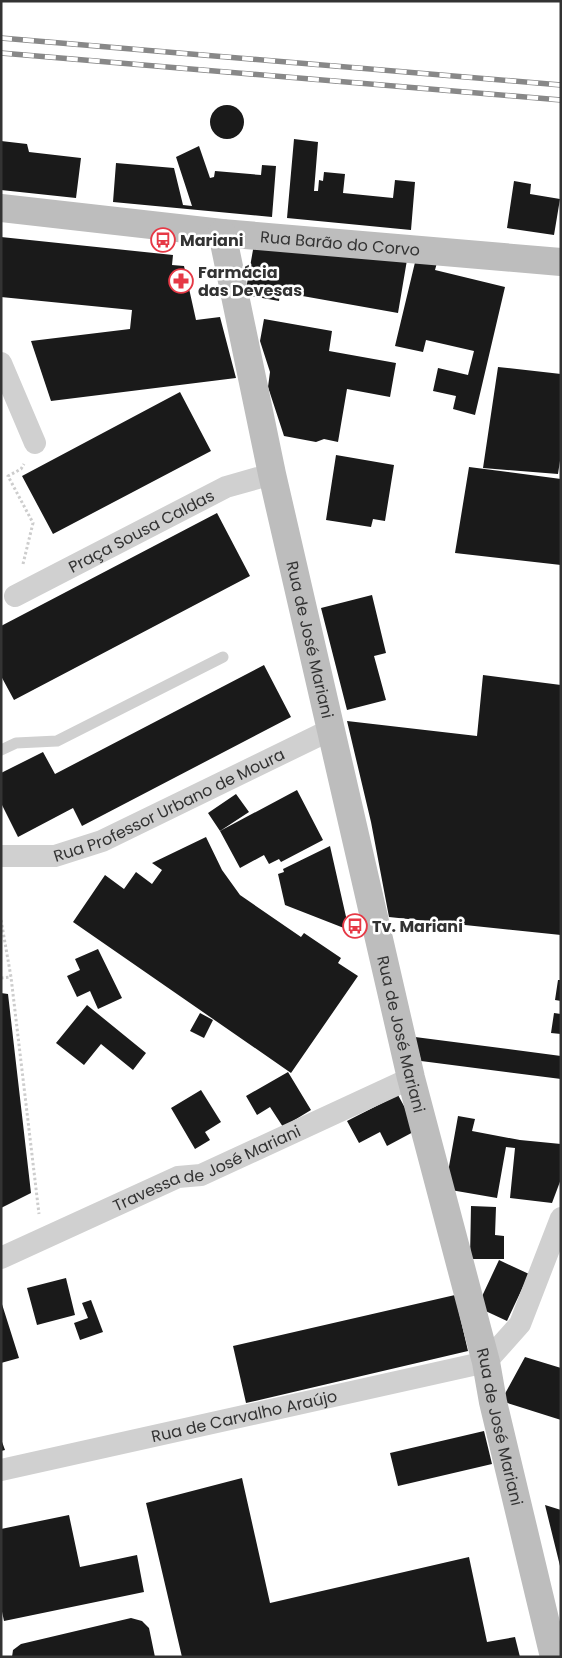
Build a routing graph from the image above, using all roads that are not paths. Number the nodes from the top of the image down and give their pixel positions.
1 (1, 208) edge
2 (222, 233) junction
3 (561, 262) edge
4 (1, 363) edge
5 (35, 444) dead end
6 (272, 474) junction
7 (15, 596) road end
8 (223, 657) dead end
9 (330, 730) junction
10 (1, 750) edge
11 (1, 856) edge
12 (411, 1078) junction
13 (561, 1218) edge
14 (1, 1258) edge
15 (486, 1362) junction
16 (1, 1470) edge
17 (554, 1657) edge

1 - 2 street, Rua Barão do Corvo
2 - 3 street, Rua Barão do Corvo
2 - 6 street, Rua de José Mariani
4 - 5 street
6 - 7 street, Praça Sousa Caldas
6 - 9 street, Rua de José Mariani
8 - 10 lane
9 - 11 street, Rua Professor Urbano de Moura
9 - 12 street, Rua de José Mariani
12 - 14 street, Travessa de José Mariani
12 - 15 street, Rua de José Mariani
13 - 15 street
15 - 16 street, Rua de Carvalho Araújo
15 - 17 street, Rua de José Mariani

